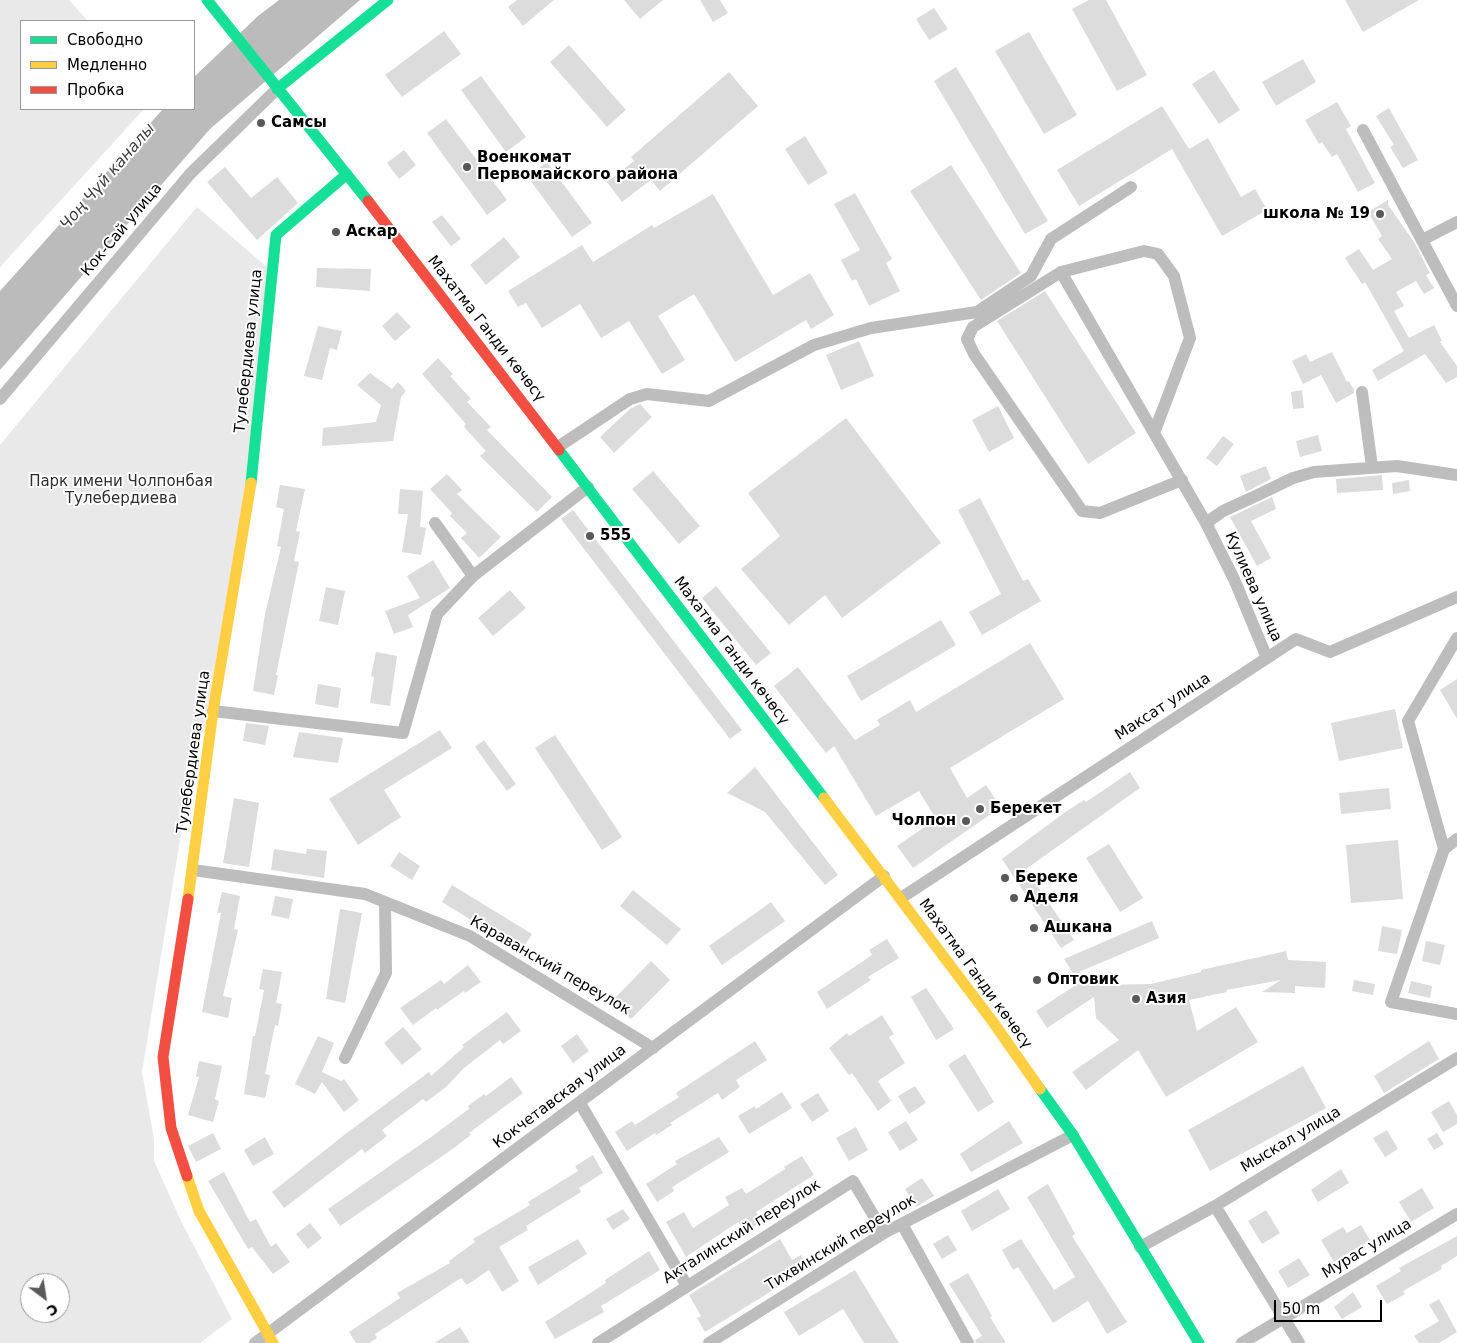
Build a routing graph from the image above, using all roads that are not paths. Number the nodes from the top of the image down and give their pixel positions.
1 (207, 0) edge
2 (388, 0) edge
3 (277, 89) junction
4 (1364, 130) dead end
5 (346, 174) junction
6 (1131, 187) dead end
7 (1457, 222) edge
8 (1422, 240) junction
9 (1061, 272) junction
10 (1457, 306) edge
11 (1362, 392) dead end
12 (0, 400) edge
13 (1154, 433) junction
14 (558, 447) junction
15 (1372, 468) junction
16 (1457, 475) edge
17 (1182, 480) junction
18 (588, 487) junction
19 (435, 523) dead end
20 (1206, 523) junction
21 (473, 576) junction
22 (1457, 597) edge
23 (1457, 638) edge
24 (1267, 658) junction
25 (213, 711) junction
26 (1457, 839) edge
27 (1444, 849) junction
28 (193, 870) junction
29 (884, 876) junction
30 (901, 898) junction
31 (386, 902) junction
32 (1457, 1014) edge
33 (653, 1048) junction
34 (345, 1058) dead end
35 (1457, 1058) edge
36 (580, 1102) junction
37 (1073, 1135) junction
38 (1215, 1206) junction
39 (1457, 1214) edge
40 (902, 1224) junction
41 (884, 1233) junction
42 (1140, 1247) junction
43 (687, 1286) junction
44 (1284, 1318) junction
45 (270, 1338) edge
46 (255, 1343) edge
47 (598, 1343) edge
48 (709, 1343) edge
49 (968, 1343) edge
50 (1199, 1343) edge
51 (1242, 1343) edge
52 (1299, 1343) edge

1 - 3 main road, Махатма Ганди көчөсү
2 - 3 main road
3 - 5 main road, Махатма Ганди көчөсү
3 - 12 street, Кок-Сай улица
4 - 8 street
5 - 14 main road, Махатма Ганди көчөсү
5 - 25 main road, Тулебердиева улица
6 - 14 street
7 - 8 street
8 - 10 street
9 - 13 street
9 - 13 street
9 - 17 street
11 - 15 street
13 - 17 street
14 - 18 main road, Махатма Ганди көчөсү
15 - 16 street, Кулиева улица
15 - 20 street, Кулиева улица
17 - 20 street
18 - 21 street
18 - 29 main road, Махатма Ганди көчөсү
19 - 21 street
20 - 24 street, Кулиева улица
21 - 25 street
22 - 24 street, Максат улица
23 - 27 street
24 - 30 street, Максат улица
25 - 28 main road, Тулебердиева улица
26 - 27 street
27 - 32 street
28 - 31 street, Караванский переулок
28 - 45 main road, Тулебердиева улица
29 - 30 main road, Махатма Ганди көчөсү
29 - 33 street, Кокчетавская улица
30 - 37 main road, Махатма Ганди көчөсү
31 - 33 street, Караванский переулок
31 - 34 street
33 - 36 street, Кокчетавская улица
35 - 38 street, Мыскал улица
36 - 43 street
36 - 45 street, Кокчетавская улица
37 - 40 street, Тихвинский переулок
37 - 42 main road, Махатма Ганди көчөсү
38 - 42 street, Мыскал улица
38 - 44 street
39 - 44 street, Мурас улица
40 - 41 street, Тихвинский переулок
40 - 49 street
41 - 43 street, Акталинский переулок
41 - 48 street, Тихвинский переулок
42 - 50 main road, Махатма Ганди көчөсү
43 - 47 street, Акталинский переулок
44 - 51 street, Мурас улица
44 - 52 street
45 - 46 street, Кокчетавская улица

